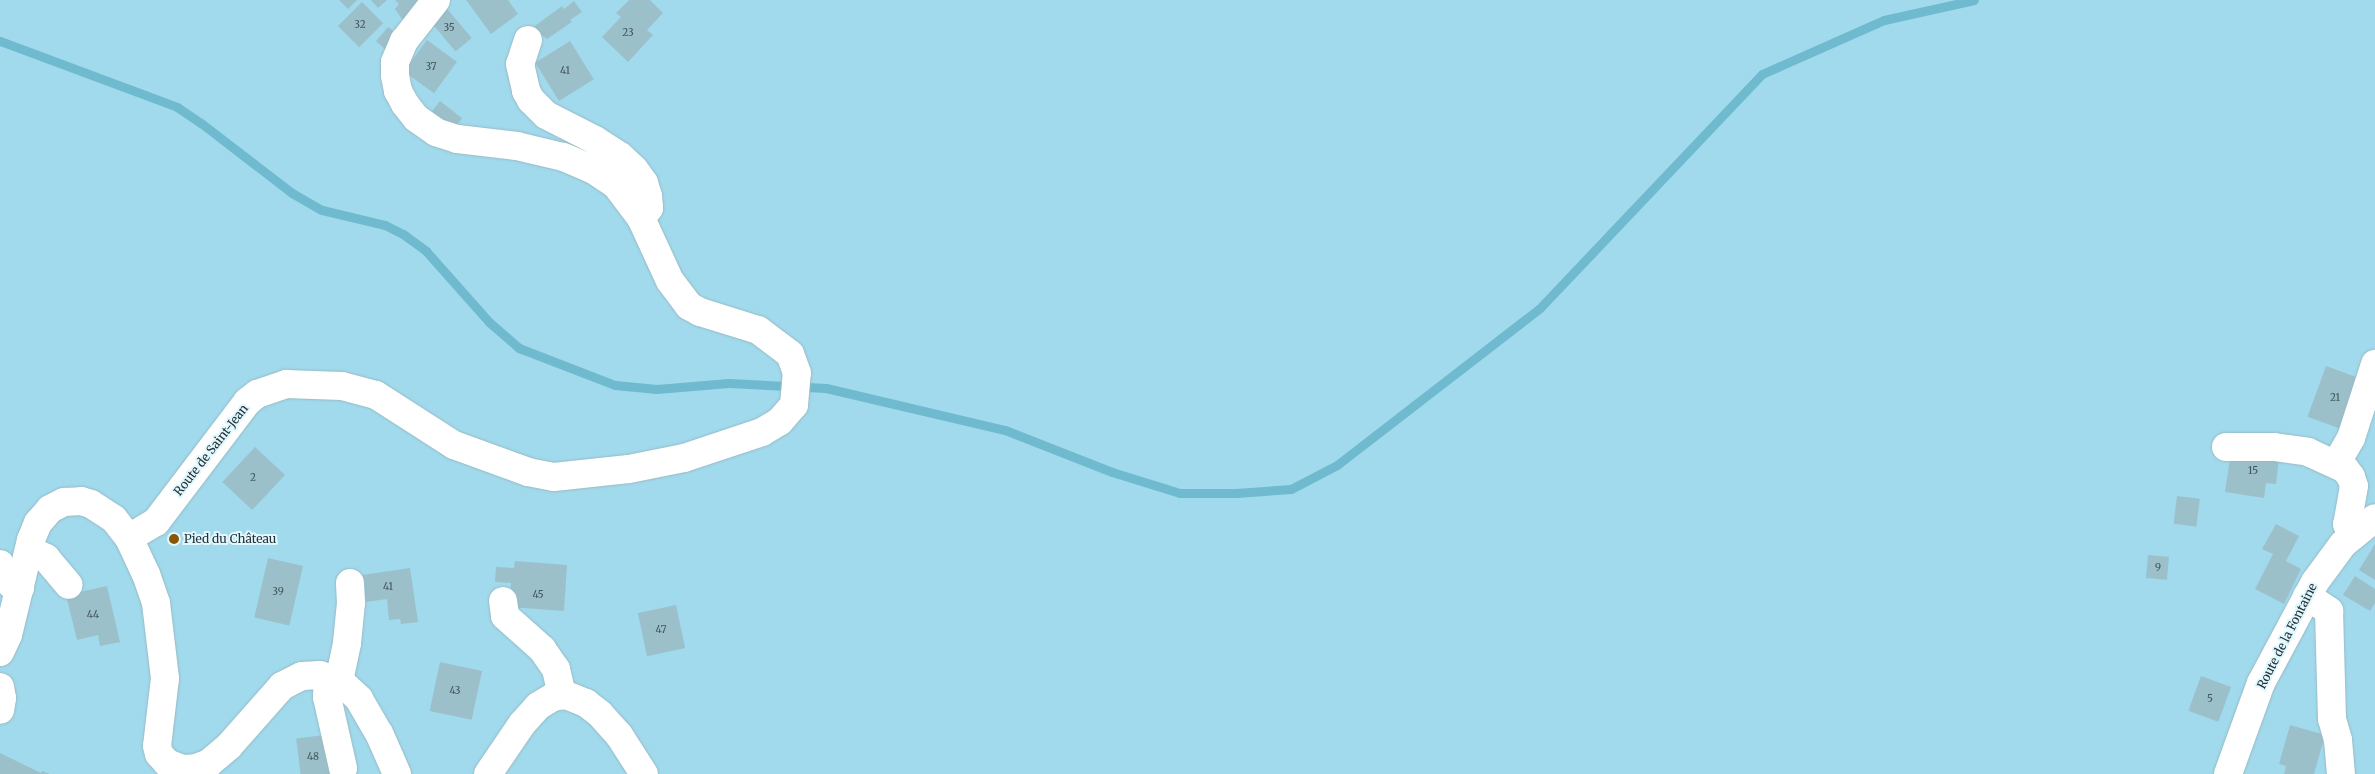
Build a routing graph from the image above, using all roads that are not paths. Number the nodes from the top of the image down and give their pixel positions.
1 (436, 0) edge
2 (528, 40) dead end
3 (641, 218) junction
4 (2375, 364) edge
5 (2226, 447) dead end
6 (2336, 464) junction
7 (2368, 526) edge
8 (128, 538) junction
9 (29, 550) junction
10 (0, 564) edge
11 (350, 583) dead end
12 (69, 585) dead end
13 (20, 588) junction
14 (2307, 596) junction
15 (503, 602) dead end
16 (0, 652) edge
17 (333, 679) junction
18 (0, 687) edge
19 (562, 695) junction
20 (0, 710) edge
21 (343, 768) dead end
22 (167, 770) edge
23 (397, 774) edge
24 (488, 774) edge
25 (644, 774) edge
26 (2228, 774) edge
27 (2341, 774) edge

1 - 3 street, Route de Saint-Jean
2 - 3 street
3 - 8 street, Route de Saint-Jean
4 - 6 street
5 - 6 street
6 - 7 street
7 - 14 street, Route de la Fontaine
8 - 9 street
8 - 22 street
9 - 12 street
9 - 13 street
10 - 13 street
11 - 17 street
13 - 16 street
14 - 26 street, Route de la Fontaine
14 - 27 street
15 - 19 street
17 - 21 street
17 - 22 street
17 - 23 street
18 - 20 street
19 - 24 street
19 - 25 street

